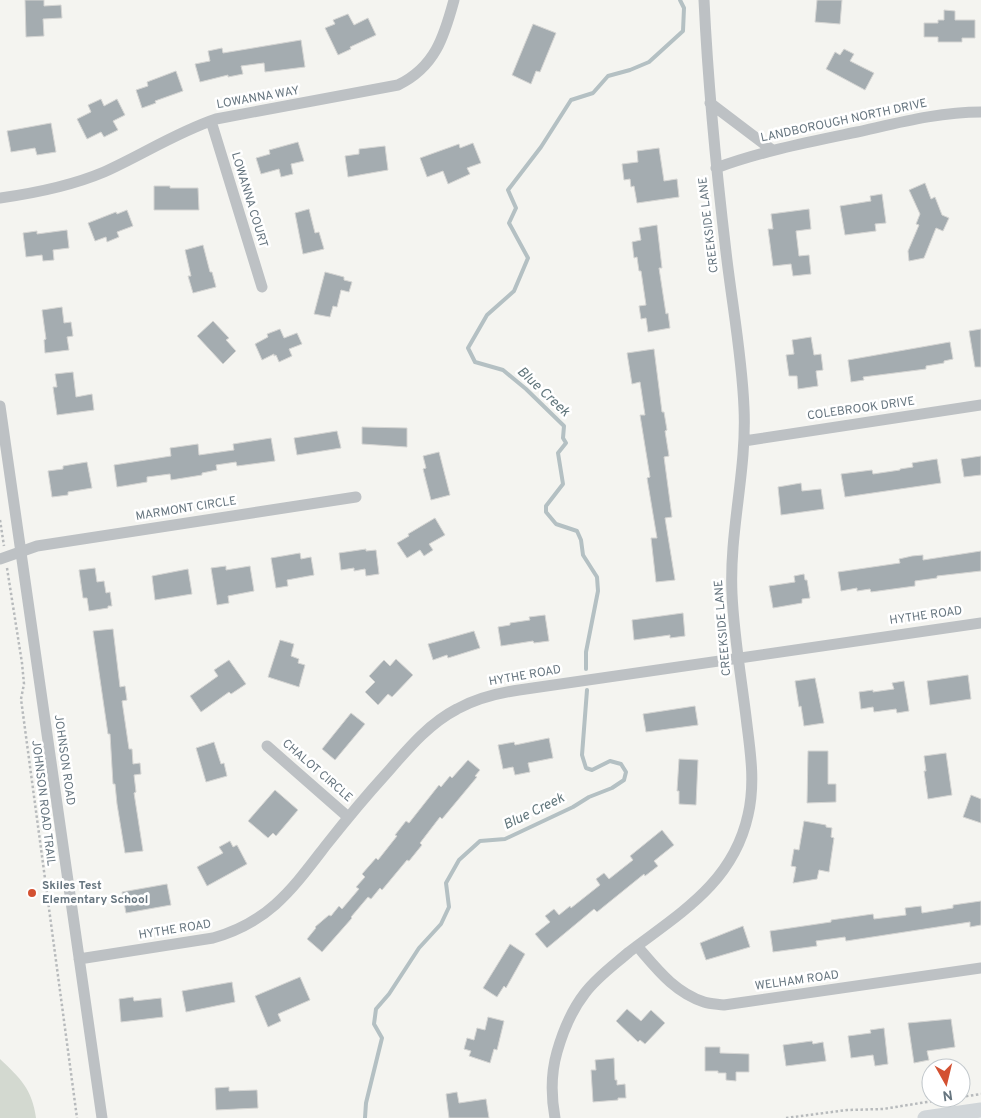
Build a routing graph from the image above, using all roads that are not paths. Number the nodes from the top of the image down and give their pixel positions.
1 (454, 0) edge
2 (704, 0) edge
3 (710, 102) junction
4 (981, 112) edge
5 (211, 121) junction
6 (772, 150) junction
7 (716, 168) junction
8 (0, 198) edge
9 (262, 288) dead end
10 (981, 405) edge
11 (0, 406) edge
12 (744, 441) junction
13 (356, 497) dead end
14 (20, 550) junction
15 (3, 558) edge
16 (981, 623) edge
17 (739, 657) junction
18 (267, 746) dead end
19 (348, 817) junction
20 (638, 946) junction
21 (79, 959) junction
22 (981, 968) edge
23 (981, 1110) edge
24 (102, 1118) edge
25 (555, 1118) edge
26 (925, 1118) edge

1 - 5 street, LOWANNA WAY
2 - 3 street, CREEKSIDE LANE
3 - 6 street
3 - 7 street, CREEKSIDE LANE
4 - 6 street, LANDBOROUGH NORTH DRIVE
5 - 8 street, LOWANNA WAY
5 - 9 street, LOWANNA COURT
6 - 7 street, LANDBOROUGH NORTH DRIVE
7 - 12 street, CREEKSIDE LANE
10 - 12 street, COLEBROOK DRIVE
11 - 14 street, JOHNSON ROAD
12 - 17 street, CREEKSIDE LANE
13 - 14 street, MARMONT CIRCLE
14 - 15 street, MARMONT CIRCLE
14 - 21 street, JOHNSON ROAD
16 - 17 street, HYTHE ROAD
17 - 19 street, HYTHE ROAD
17 - 20 street, CREEKSIDE LANE
18 - 19 street, CHALOT CIRCLE
19 - 21 street, HYTHE ROAD
20 - 22 street, WELHAM ROAD
20 - 25 street, CREEKSIDE LANE
21 - 24 street, JOHNSON ROAD
23 - 26 main road

